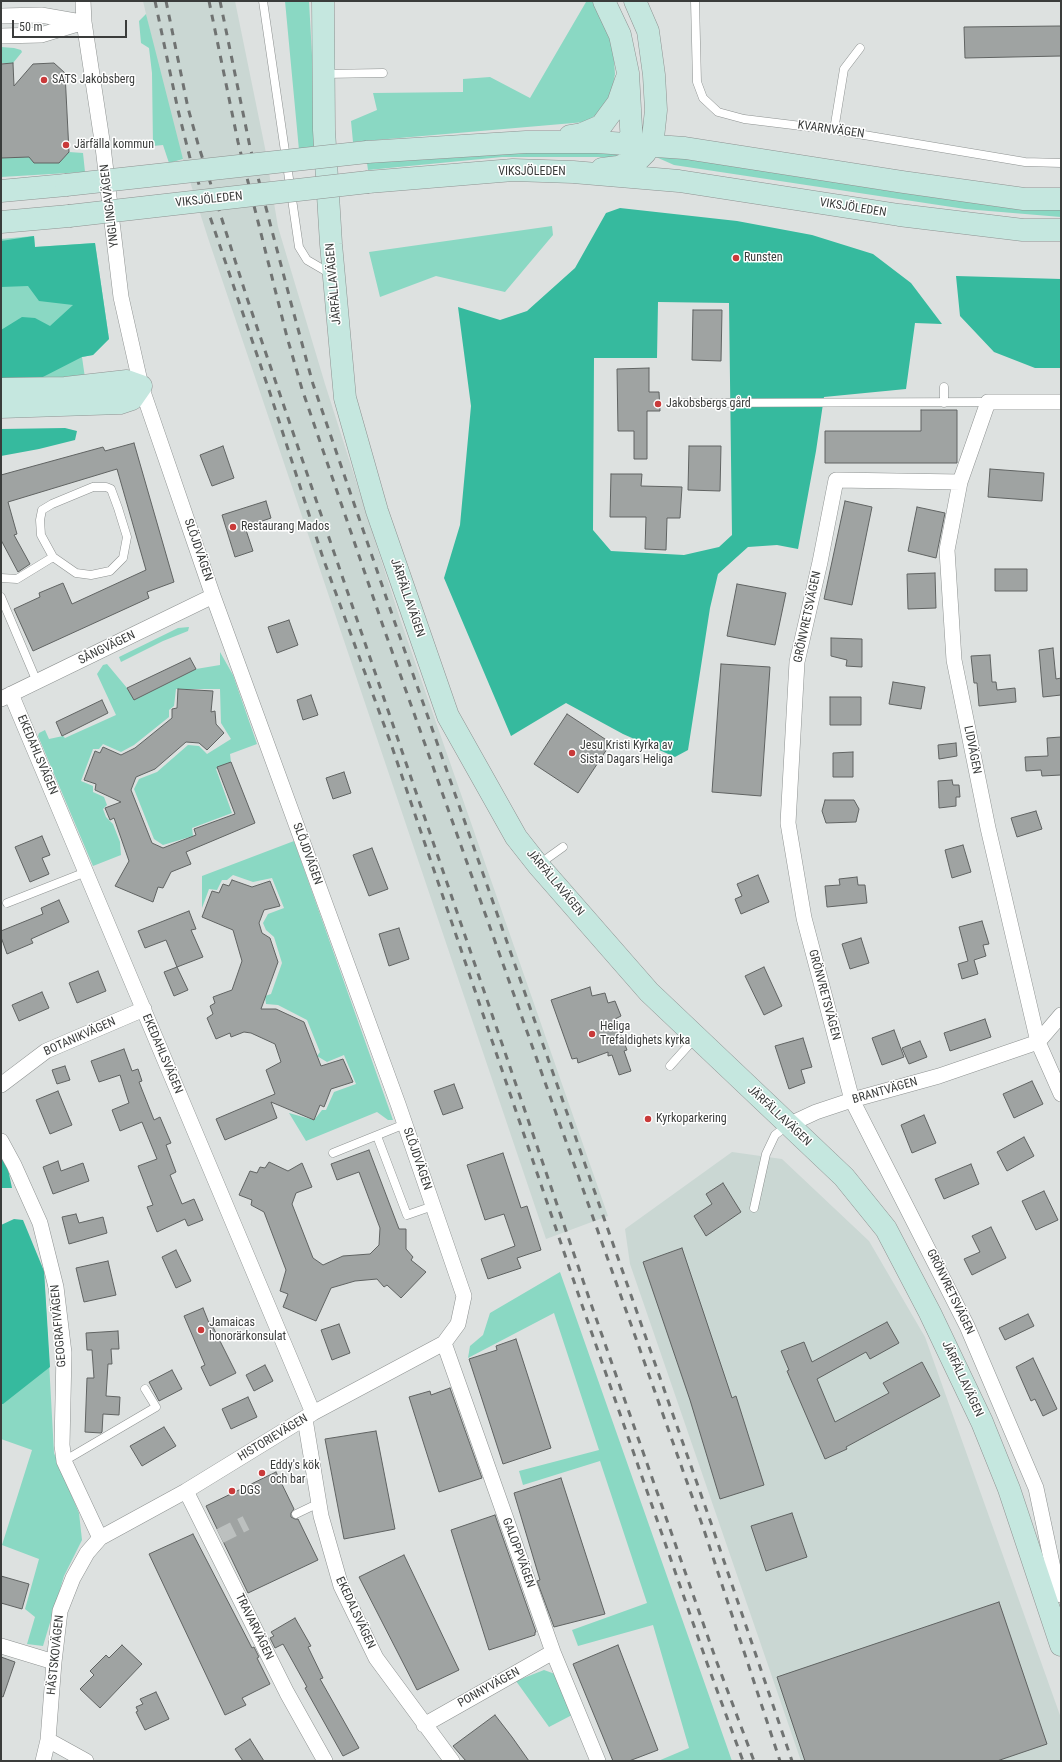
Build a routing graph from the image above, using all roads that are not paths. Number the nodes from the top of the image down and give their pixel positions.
1 (84, 1) edge
2 (263, 1) edge
3 (323, 1) edge
4 (604, 1) edge
5 (635, 1) edge
6 (695, 1) edge
7 (1, 16) edge
8 (84, 22) junction
9 (1, 36) edge
10 (860, 48) dead end
11 (323, 74) junction
12 (383, 74) dead end
13 (628, 74) junction
14 (656, 110) junction
15 (834, 130) junction
16 (526, 142) junction
17 (685, 148) junction
18 (640, 150) junction
19 (1061, 162) edge
20 (573, 172) junction
21 (679, 181) junction
22 (1, 191) edge
23 (1061, 200) edge
24 (1, 222) edge
25 (1061, 230) edge
26 (334, 276) junction
27 (141, 386) junction
28 (944, 387) dead end
29 (1, 389) edge
30 (944, 402) junction
31 (988, 402) junction
32 (1061, 402) edge
33 (682, 403) dead end
34 (1, 407) edge
35 (960, 482) junction
36 (53, 557) junction
37 (1, 578) edge
38 (213, 596) junction
39 (1, 597) edge
40 (3, 608) edge
41 (37, 682) junction
42 (6, 697) edge
43 (563, 847) dead end
44 (538, 865) junction
45 (86, 872) junction
46 (7, 903) dead end
47 (144, 1009) junction
48 (1061, 1015) edge
49 (696, 1037) junction
50 (1038, 1042) junction
51 (670, 1066) dead end
52 (1, 1085) edge
53 (1061, 1094) edge
54 (852, 1100) junction
55 (405, 1124) junction
56 (788, 1125) junction
57 (377, 1136) junction
58 (1, 1141) edge
59 (333, 1153) dead end
60 (433, 1206) junction
61 (754, 1208) dead end
62 (458, 1324) joint
63 (444, 1343) junction
64 (145, 1389) dead end
65 (309, 1416) junction
66 (64, 1461) junction
67 (186, 1491) junction
68 (319, 1503) junction
69 (296, 1514) dead end
70 (100, 1538) junction
71 (87, 1553) joint
72 (1059, 1586) edge
73 (1061, 1645) edge
74 (1, 1646) edge
75 (553, 1652) junction
76 (54, 1662) junction
77 (424, 1725) junction
78 (48, 1740) junction
79 (43, 1761) edge
80 (86, 1761) edge
81 (325, 1761) edge
82 (452, 1761) edge
83 (598, 1761) edge

1 - 8 street, YNGLINGAVÄGEN
2 - 26 lane
3 - 11 street, JÄRFÄLLAVÄGEN
4 - 13 street
5 - 14 street
6 - 15 lane, KVARNVÄGEN
7 - 8 street
8 - 9 street
8 - 27 street, YNGLINGAVÄGEN
10 - 15 lane
11 - 12 lane
11 - 26 street, JÄRFÄLLAVÄGEN
13 - 16 street
13 - 18 street
14 - 17 street
14 - 18 street
15 - 19 lane, KVARNVÄGEN
16 - 18 street
16 - 22 street, bridge
17 - 18 street
17 - 23 street
18 - 20 street
18 - 21 street
20 - 21 street, VIKSJÖLEDEN
20 - 24 street, VIKSJÖLEDEN, bridge
21 - 25 street, VIKSJÖLEDEN
26 - 44 street, JÄRFÄLLAVÄGEN
27 - 29 street
27 - 34 street
27 - 38 street, SLÖJDVÄGEN
28 - 30 lane
30 - 31 lane
30 - 33 lane
31 - 32 street
31 - 35 street, LIDVÄGEN
35 - 50 street, LIDVÄGEN
35 - 54 street, GRÖNVRETSVÄGEN
36 - 36 lane
36 - 37 lane
38 - 41 street, SÅNGVÄGEN
38 - 55 street, SLÖJDVÄGEN
39 - 40 lane
40 - 41 lane
41 - 42 street, SÅNGVÄGEN
42 - 45 street, EKEDAHLSVÄGEN
43 - 44 lane
44 - 49 street, JÄRFÄLLAVÄGEN
45 - 46 lane
45 - 47 street, EKEDAHLSVÄGEN
47 - 52 street, BOTANIKVÄGEN
47 - 65 street, EKEDAHLSVÄGEN
48 - 50 street
49 - 51 lane
49 - 56 street, JÄRFÄLLAVÄGEN
50 - 53 street, LIDVÄGEN
50 - 54 street, BRANTVÄGEN
54 - 56 street, BRANTVÄGEN
54 - 72 street, GRÖNVRETSVÄGEN
55 - 57 lane
55 - 60 street, SLÖJDVÄGEN
56 - 61 lane, BRANTVÄGEN
56 - 73 street, JÄRFÄLLAVÄGEN
57 - 59 lane
57 - 60 lane
58 - 66 street, GEOGRAFIVÄGEN
60 - 62 street, SLÖJDVÄGEN
62 - 63 street, HISTORIEVÄGEN
63 - 65 street, HISTORIEVÄGEN
63 - 75 street, GALOPPVÄGEN
64 - 66 lane
65 - 67 street, HISTORIEVÄGEN
65 - 68 street, EKEDALSVÄGEN
66 - 70 street, GEOGRAFIVÄGEN
67 - 70 street, HISTORIEVÄGEN
67 - 81 street, TRAVARVÄGEN
68 - 69 lane
68 - 77 street, EKEDALSVÄGEN
70 - 71 street, HISTORIEVÄGEN
71 - 76 street, HÄSTSKOVÄGEN
74 - 76 street
75 - 77 street, PONNYVÄGEN
75 - 83 street, GALOPPVÄGEN
76 - 78 street, HÄSTSKOVÄGEN
77 - 82 street, EKEDALSVÄGEN
78 - 79 street, HÄSTSKOVÄGEN
78 - 80 street

